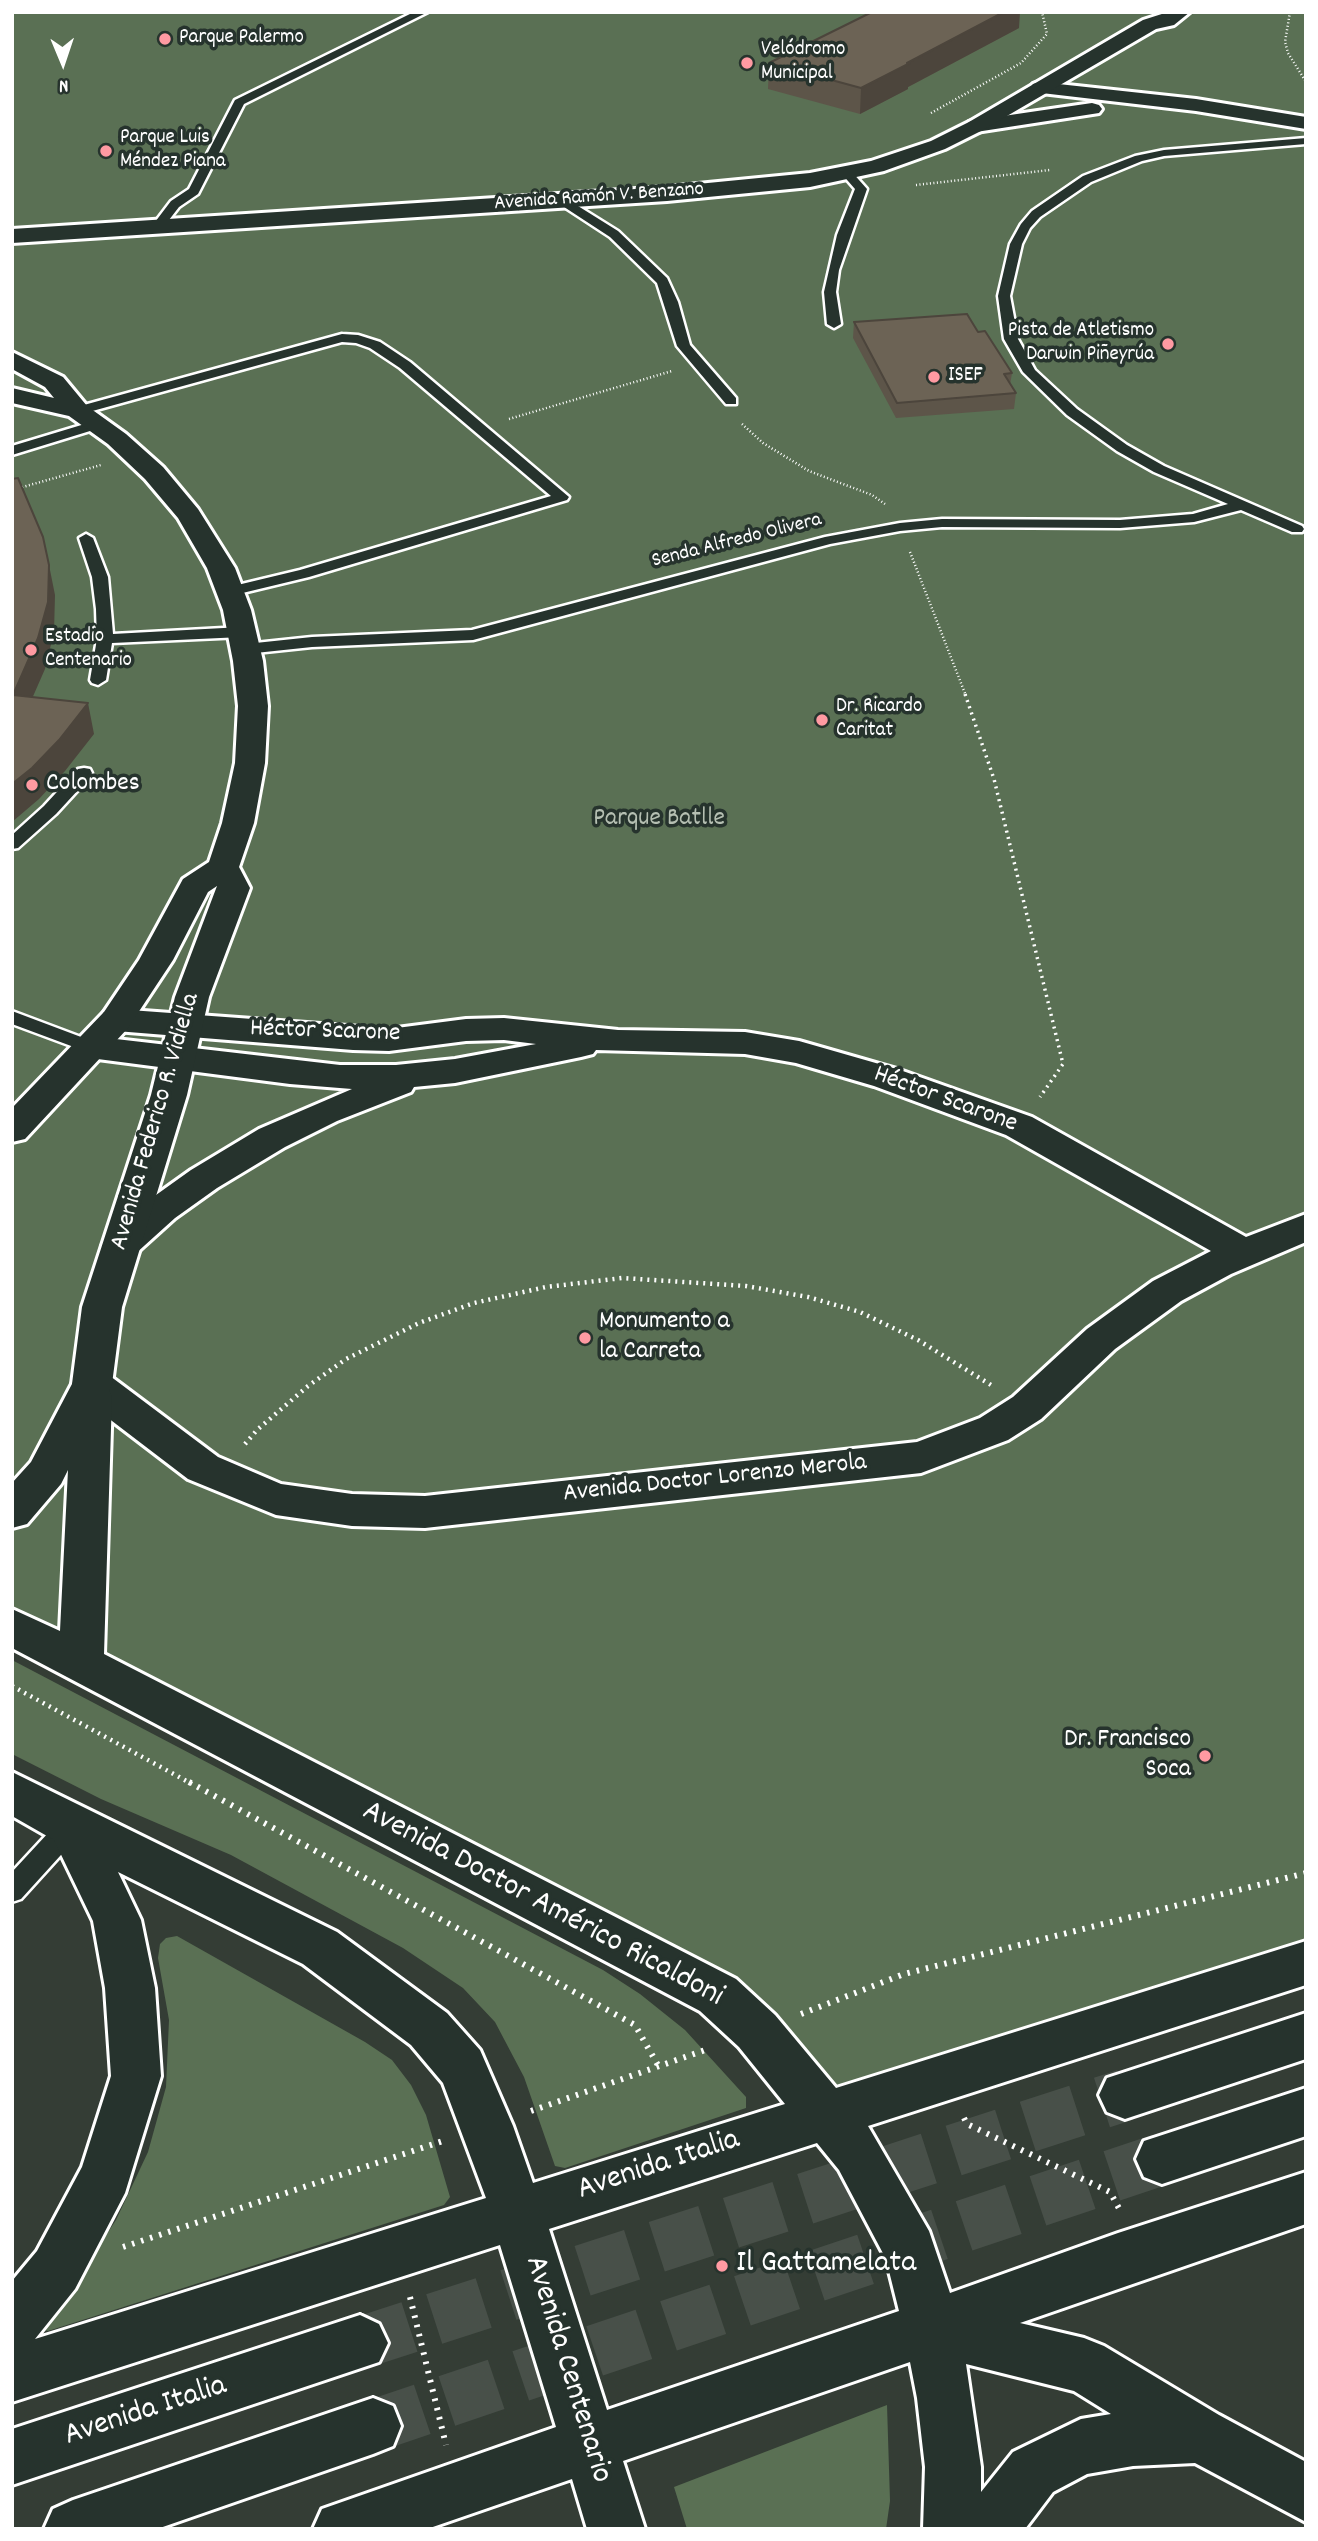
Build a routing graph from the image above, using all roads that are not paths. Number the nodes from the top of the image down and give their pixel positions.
1 (424, 12) edge
2 (1181, 12) edge
3 (1152, 18) edge
4 (1040, 88) junction
5 (1196, 105) junction
6 (1306, 123) edge
7 (976, 126) junction
8 (1306, 141) edge
9 (847, 173) junction
10 (562, 200) junction
11 (158, 226) junction
12 (12, 236) edge
13 (834, 324) dead end
14 (12, 359) edge
15 (12, 395) edge
16 (731, 401) road end
17 (88, 418) junction
18 (12, 452) edge
19 (25, 464) dead end
20 (1242, 505) junction
21 (1297, 529) dead end
22 (86, 538) dead end
23 (230, 591) junction
24 (105, 639) junction
25 (244, 640) junction
26 (98, 680) dead end
27 (83, 773) dead end
28 (12, 844) edge
29 (223, 867) junction
30 (12, 1017) edge
31 (116, 1020) junction
32 (618, 1041) junction
33 (181, 1043) junction
34 (90, 1048) junction
35 (425, 1074) junction
36 (12, 1130) edge
37 (1306, 1227) edge
38 (121, 1246) junction
39 (1244, 1253) junction
40 (92, 1384) junction
41 (12, 1511) edge
42 (12, 1627) edge
43 (81, 1663) junction
44 (12, 1792) edge
45 (71, 1826) junction
46 (12, 1891) edge
47 (1306, 1963) edge
48 (1306, 2036) edge
49 (1125, 2095) tunnel mouth
50 (1306, 2112) edge
51 (827, 2113) junction
52 (1162, 2159) tunnel mouth
53 (1306, 2198) edge
54 (517, 2212) junction
55 (12, 2324) edge
56 (930, 2328) junction
57 (360, 2343) tunnel mouth
58 (12, 2374) edge
59 (373, 2426) tunnel mouth
60 (1199, 2435) junction
61 (589, 2446) junction
62 (12, 2457) edge
63 (1306, 2493) edge
64 (73, 2529) edge
65 (342, 2529) edge
66 (616, 2529) edge
67 (952, 2529) edge
68 (989, 2529) edge

1 - 11 lane
2 - 3 street, Avenida Ramón V. Benzano
3 - 4 street, Avenida Ramón V. Benzano
4 - 5 street
4 - 7 street, Avenida Ramón V. Benzano
5 - 6 street
5 - 7 street
7 - 9 street, Avenida Ramón V. Benzano
8 - 20 lane
9 - 10 street, Avenida Ramón V. Benzano
9 - 13 lane
10 - 11 street, Avenida Ramón V. Benzano
10 - 16 lane
11 - 12 street, Avenida Ramón V. Benzano
14 - 17 street
15 - 17 street
17 - 18 lane
17 - 23 street
17 - 23 lane
18 - 19 lane
20 - 21 lane
20 - 25 lane, Senda Alfredo Olivera
22 - 24 lane
23 - 25 street
24 - 25 lane, Senda Alfredo Olivera
24 - 26 lane
25 - 29 street
27 - 28 lane
29 - 31 street, Avenida Federico R. Vidiella
29 - 33 street, Avenida Federico R. Vidiella
30 - 34 lane
31 - 33 street, Héctor Scarone
31 - 34 street, Avenida Federico R. Vidiella
32 - 33 street, Héctor Scarone
32 - 35 street, Héctor Scarone
32 - 39 street, Héctor Scarone
33 - 34 street, Héctor Scarone
33 - 35 street, Héctor Scarone
33 - 38 street, Avenida Federico R. Vidiella
34 - 36 street, Avenida Federico R. Vidiella
35 - 38 street, Héctor Scarone
37 - 39 street, Avenida Doctor Lorenzo Merola
38 - 40 street, Avenida Federico R. Vidiella
39 - 40 street, Avenida Doctor Lorenzo Merola
40 - 41 street, Avenida Federico R. Vidiella
40 - 43 street, Avenida Federico R. Vidiella
42 - 43 street, Avenida Doctor Américo Ricaldoni
43 - 51 street, Avenida Doctor Américo Ricaldoni
44 - 45 street
45 - 46 lane
45 - 54 street
45 - 55 street
47 - 51 street, Avenida Italia
48 - 49 street
50 - 52 street
51 - 54 street, Avenida Italia
51 - 56 street, Avenida Doctor Américo Ricaldoni
53 - 56 street
54 - 58 street, Avenida Italia
54 - 61 street, Avenida Centenario
56 - 60 street
56 - 61 street
56 - 67 street
57 - 62 street, Avenida Italia
59 - 64 street
60 - 63 street
60 - 68 street
61 - 65 street
61 - 66 street, Avenida Centenario

